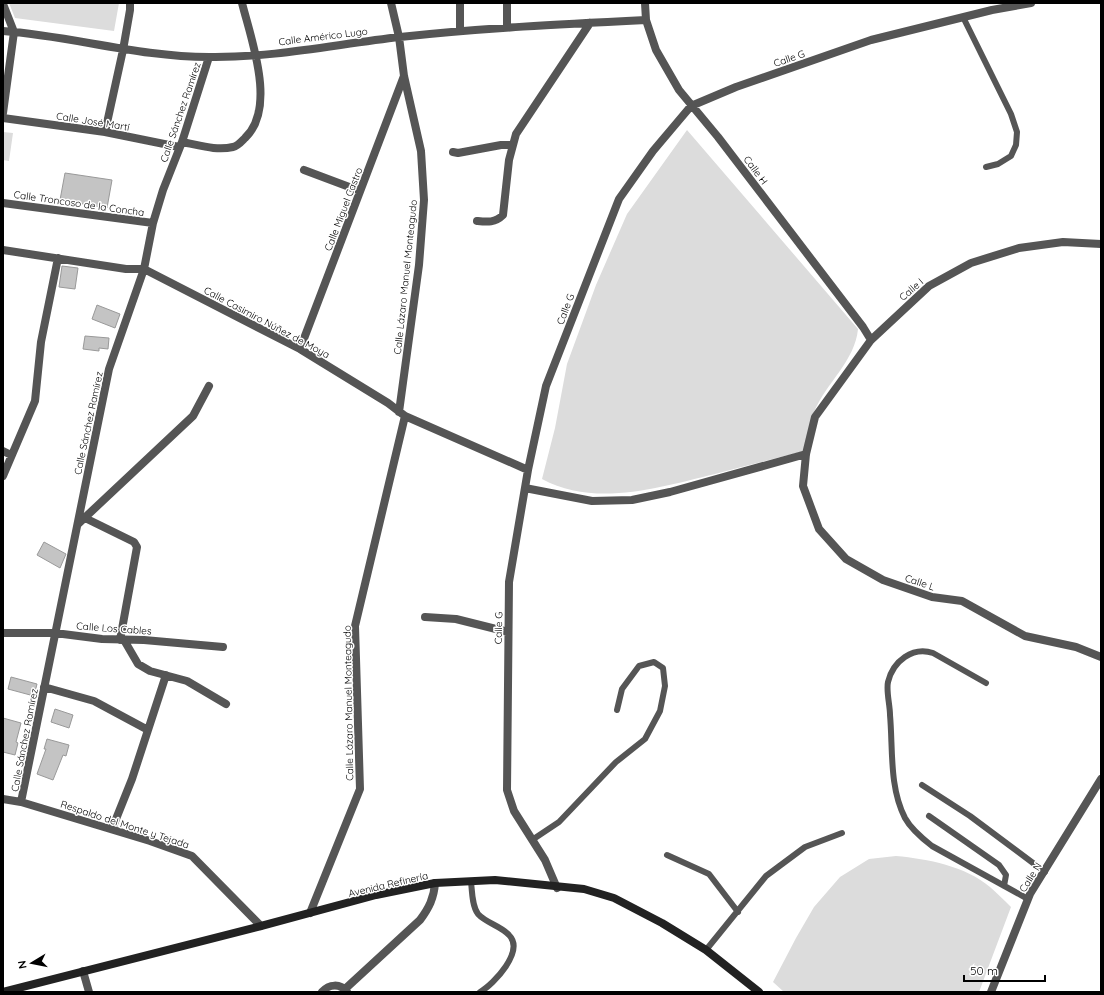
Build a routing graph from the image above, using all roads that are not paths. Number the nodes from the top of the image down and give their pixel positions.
1 (130, 3) edge
2 (242, 3) edge
3 (391, 3) edge
4 (460, 3) edge
5 (507, 3) edge
6 (645, 3) edge
7 (1031, 3) edge
8 (3, 4) edge
9 (991, 7) edge
10 (963, 17) junction
11 (646, 20) junction
12 (590, 23) junction
13 (507, 27) junction
14 (3, 31) edge
15 (460, 31) junction
16 (14, 32) junction
17 (400, 37) junction
18 (123, 50) junction
19 (255, 55) junction
20 (209, 57) junction
21 (404, 76) junction
22 (691, 106) junction
23 (3, 112) edge
24 (3, 118) edge
25 (105, 132) junction
26 (181, 144) junction
27 (512, 145) junction
28 (453, 152) dead end
29 (986, 167) dead end
30 (304, 170) dead end
31 (360, 190) junction
32 (3, 203) edge
33 (477, 221) dead end
34 (153, 223) junction
35 (1101, 244) edge
36 (3, 250) edge
37 (58, 258) junction
38 (144, 268) junction
39 (871, 340) junction
40 (300, 349) junction
41 (209, 386) dead end
42 (402, 414) junction
43 (3, 451) edge
44 (806, 454) junction
45 (11, 455) junction
46 (528, 470) junction
47 (3, 476) edge
48 (525, 488) junction
49 (83, 517) junction
50 (77, 524) junction
51 (425, 617) dead end
52 (508, 632) junction
53 (3, 633) edge
54 (55, 633) junction
55 (122, 640) junction
56 (223, 647) dead end
57 (1101, 657) edge
58 (166, 675) junction
59 (986, 683) dead end
60 (44, 687) junction
61 (226, 704) dead end
62 (617, 710) dead end
63 (148, 730) junction
64 (1101, 779) edge
65 (922, 785) dead end
66 (3, 799) edge
67 (21, 802) junction
68 (929, 816) dead end
69 (112, 829) junction
70 (842, 833) dead end
71 (532, 840) junction
72 (667, 855) dead end
73 (1045, 872) junction
74 (472, 881) junction
75 (435, 883) junction
76 (1004, 886) junction
77 (557, 888) junction
78 (1028, 899) junction
79 (738, 912) junction
80 (310, 914) junction
81 (261, 926) junction
82 (706, 950) junction
83 (83, 971) junction
84 (346, 991) edge
85 (3, 992) edge
86 (89, 992) edge
87 (322, 992) edge
88 (480, 992) edge
89 (758, 992) edge
90 (991, 992) edge

1 - 18 street
2 - 19 street, Calle José Martí
3 - 17 street, Calle Lázaro Manuel Monteagudo
4 - 15 street
5 - 13 street
6 - 11 street, Calle H
7 - 9 street, Calle G
8 - 16 street
9 - 10 street, Calle G
10 - 22 street, Calle G
10 - 29 lane
11 - 12 street, Calle Américo Lugo
11 - 22 street, Calle H
12 - 13 street, Calle Américo Lugo
12 - 27 street
13 - 15 street, Calle Américo Lugo
14 - 16 street, Calle Américo Lugo
15 - 17 street, Calle Américo Lugo
16 - 18 street, Calle Américo Lugo
16 - 23 street
17 - 19 street, Calle Américo Lugo
17 - 21 street, Calle Lázaro Manuel Monteagudo
18 - 20 street, Calle Américo Lugo
18 - 25 street
19 - 20 street, Calle Américo Lugo
19 - 26 street, Calle José Martí
20 - 26 street, Calle Sánchez Ramírez
21 - 31 street, Calle Miguel Castro
21 - 42 street, Calle Lázaro Manuel Monteagudo
22 - 39 street, Calle H
22 - 46 street, Calle G
24 - 25 street, Calle José Martí
25 - 26 street, Calle José Martí
26 - 34 street, Calle Sánchez Ramírez
27 - 28 street
27 - 33 street
30 - 31 street
31 - 40 street, Calle Miguel Castro
32 - 34 street, Calle Troncoso de la Concha
34 - 38 street, Calle Sánchez Ramírez
35 - 39 street, Calle I
36 - 37 street, Calle Casimiro Núñez de Moya
37 - 38 street, Calle Casimiro Núñez de Moya
37 - 45 street
38 - 40 street, Calle Casimiro Núñez de Moya
38 - 50 street, Calle Sánchez Ramírez
39 - 44 street, Calle I
40 - 42 street, Calle Casimiro Núñez de Moya
41 - 49 street
42 - 46 street, Calle Casimiro Núñez de Moya
42 - 80 street, Calle Lázaro Manuel Monteagudo
43 - 45 street
44 - 48 street
44 - 57 street, Calle L
45 - 47 street
46 - 48 street, Calle G
48 - 52 street, Calle G
49 - 50 street
49 - 55 street
50 - 54 street, Calle Sánchez Ramírez
51 - 52 street
52 - 71 street, Calle G
53 - 54 street, Calle Los Cables
54 - 55 street, Calle Los Cables
54 - 60 street, Calle Sánchez Ramírez
55 - 56 street, Calle Los Cables
55 - 58 street
58 - 61 street
58 - 63 street
59 - 76 lane
60 - 63 street
60 - 67 street, Calle Sánchez Ramírez
62 - 71 lane
63 - 69 street
64 - 73 street, Calle N
65 - 73 lane
66 - 67 street, Respaldo del Monte y Tejada
67 - 69 street, Respaldo del Monte y Tejada
68 - 76 lane
69 - 81 street, Respaldo del Monte y Tejada
70 - 79 lane
71 - 77 street, Calle G
72 - 79 lane
73 - 78 street, Calle N
74 - 75 main road, Avenida Refinería
74 - 77 main road, Avenida Refinería
74 - 88 lane
75 - 80 main road, Avenida Refinería
75 - 84 street
76 - 78 lane
77 - 82 main road, Avenida Refinería
78 - 90 street, Calle N
79 - 82 lane
80 - 81 main road, Avenida Refinería
81 - 83 main road, Avenida Refinería
82 - 89 main road, Avenida Refinería
83 - 85 main road, Avenida Refinería
83 - 86 street
84 - 87 street

